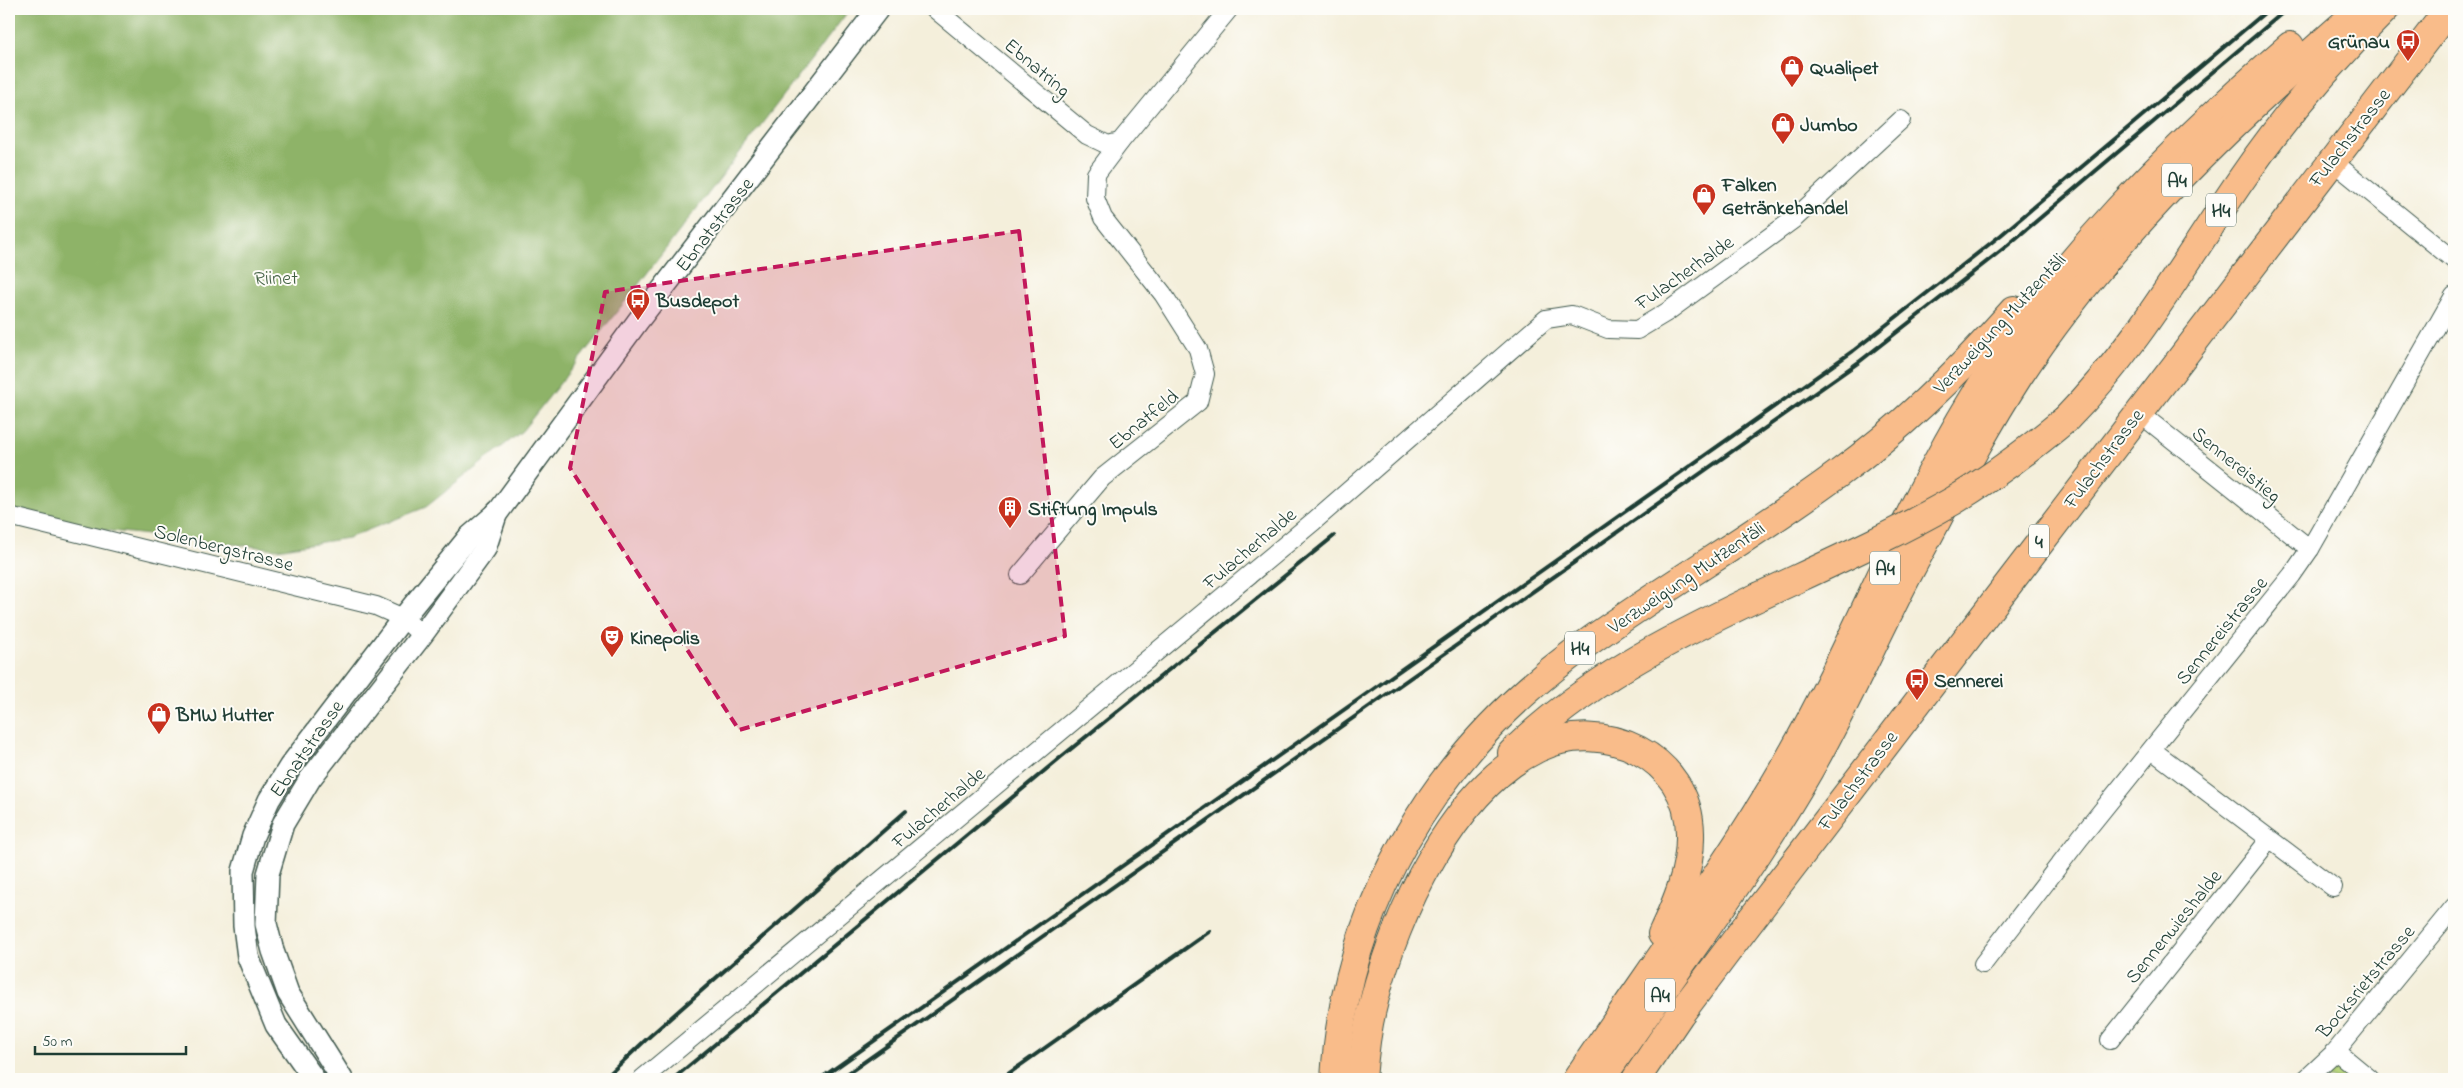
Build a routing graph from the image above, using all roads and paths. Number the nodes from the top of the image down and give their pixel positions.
1 (878, 9) edge
2 (935, 9) edge
3 (1229, 9) edge
4 (2333, 9) edge
5 (2361, 9) edge
6 (2385, 9) edge
7 (2449, 9) edge
8 (1901, 120) dead end
9 (1120, 142) junction
10 (2166, 160) junction
11 (2331, 160) junction
12 (2454, 260) edge
13 (2454, 296) edge
14 (2138, 412) junction
15 (498, 512) junction
16 (9, 516) edge
17 (2310, 549) junction
18 (1020, 574) dead end
19 (403, 618) junction
20 (422, 635) junction
21 (2152, 750) junction
22 (1479, 792) junction
23 (2269, 840) junction
24 (2333, 887) dead end
25 (2454, 907) edge
26 (1983, 964) dead end
27 (1633, 996) junction
28 (2110, 1040) dead end
29 (2336, 1051) junction
30 (314, 1079) edge
31 (342, 1079) edge
32 (642, 1079) edge
33 (1335, 1079) edge
34 (1362, 1079) edge
35 (1577, 1079) edge
36 (1601, 1079) edge
37 (1636, 1079) edge
38 (2306, 1079) edge
39 (2370, 1079) edge

1 - 15 street, Ebnatstrasse
2 - 9 street, Ebnatring
3 - 9 street
4 - 10 main road, A4
5 - 36 main road, A4
6 - 22 main road, Verzweigung Mutzentäli / H4, bridge
7 - 11 main road, Fulachstrasse / 4
8 - 32 street, Fulacherhalde
9 - 18 street, Ebnatfeld
10 - 27 main road, A4
10 - 33 main road, Verzweigung Mutzentäli / H4
11 - 12 street
11 - 14 main road, Fulachstrasse / 4
13 - 17 street, Sennereistrasse
14 - 17 street, Sennereistieg
14 - 37 main road, Fulachstrasse / 4
15 - 19 street, Ebnatstrasse
15 - 20 street, Ebnatstrasse
16 - 19 street, Solenbergstrasse
17 - 21 street, Sennereistrasse
19 - 20 street, Solenbergstrasse
19 - 30 street, Ebnatstrasse
20 - 31 street, Ebnatstrasse
21 - 23 street
21 - 26 street, Sennereistrasse
22 - 27 main road, H4
22 - 34 main road, H4
23 - 24 street
23 - 28 street, Sennenwieshalde
25 - 29 street, Bocksrietstrasse
27 - 35 main road, A4
29 - 38 street, Bocksrietstrasse
29 - 39 street

